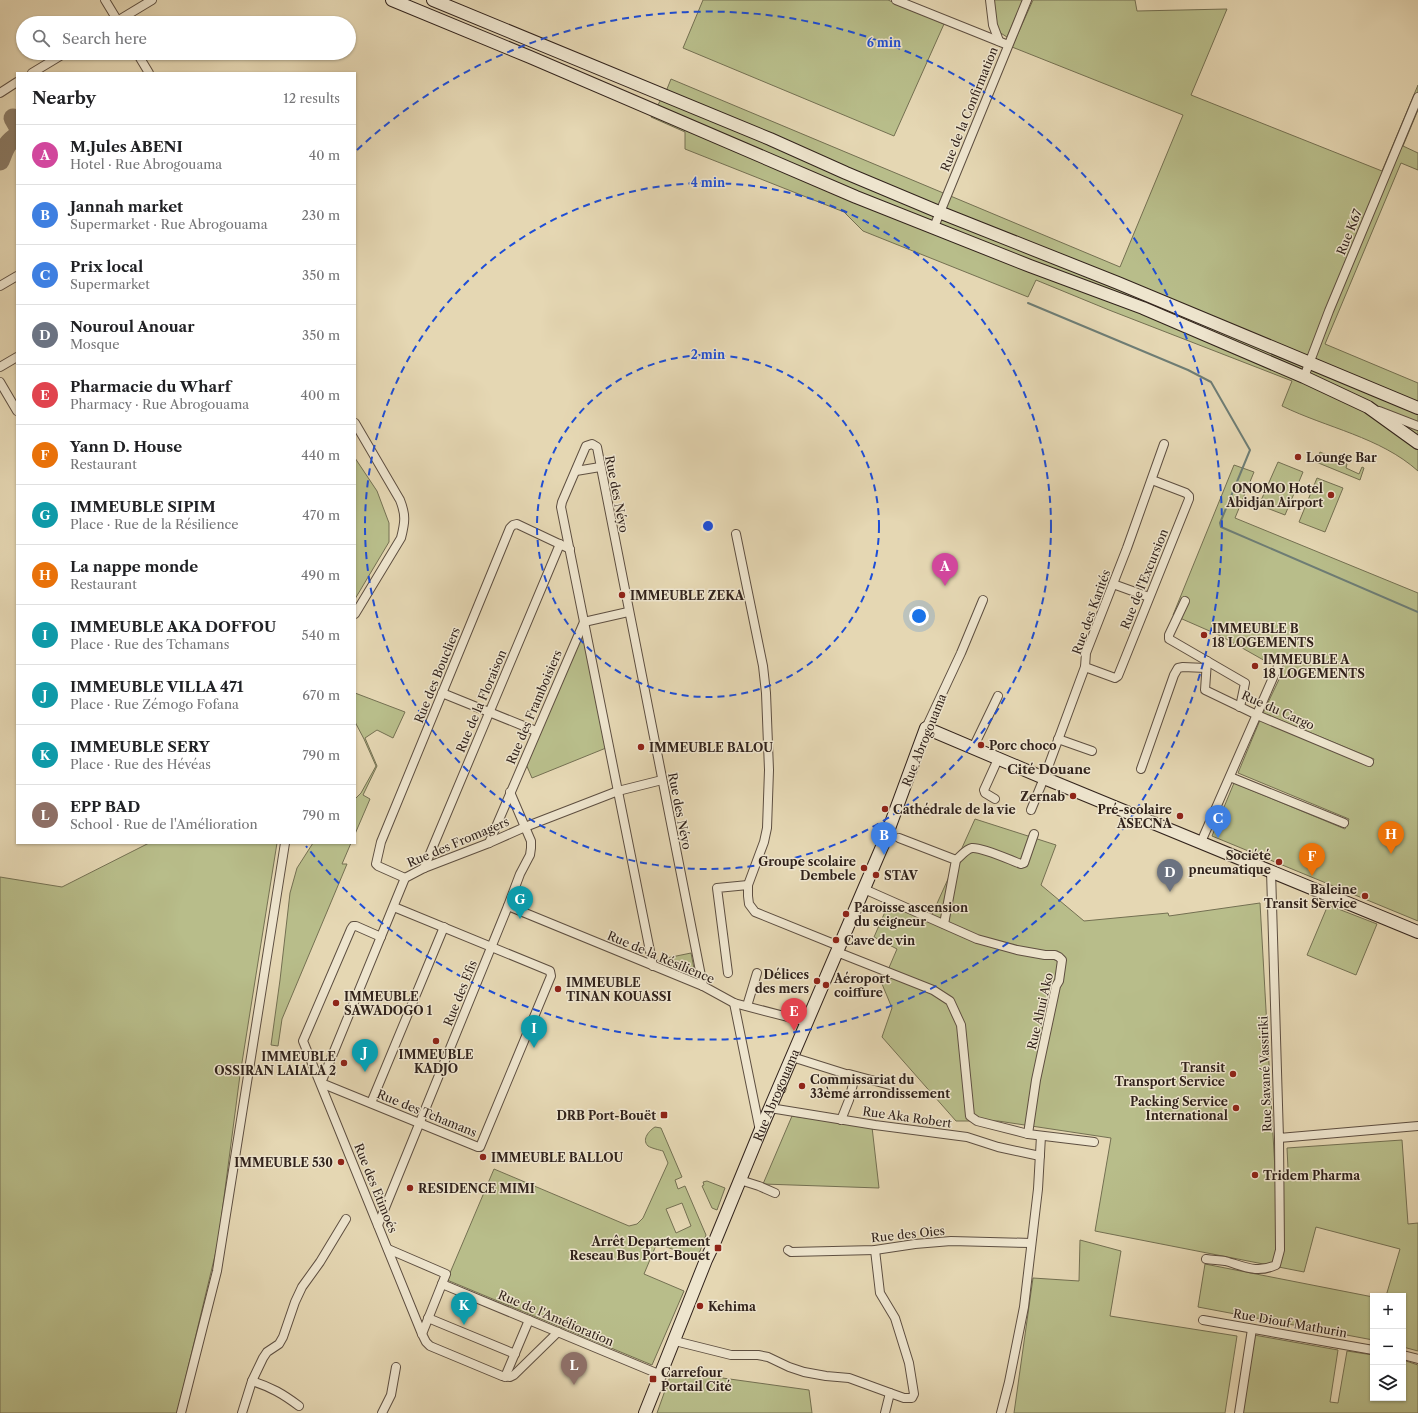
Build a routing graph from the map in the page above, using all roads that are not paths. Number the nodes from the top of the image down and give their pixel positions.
1 (105, 0) edge
2 (152, 0) edge
3 (392, 0) edge
4 (433, 0) edge
5 (896, 0) edge
6 (990, 0) edge
7 (1027, 0) edge
8 (114, 16) edge
9 (127, 16) edge
10 (999, 41) junction
11 (1008, 45) junction
12 (53, 60) edge
13 (141, 60) edge
14 (34, 72) edge
15 (148, 72) edge
16 (16, 83) edge
17 (0, 93) edge
18 (1418, 97) edge
19 (846, 173) junction
20 (838, 189) junction
21 (939, 212) junction
22 (934, 227) junction
23 (15, 280) edge
24 (0, 286) edge
25 (16, 358) edge
26 (1309, 363) junction
27 (0, 367) edge
28 (1304, 376) junction
29 (1349, 380) junction
30 (0, 382) edge
31 (1342, 394) junction
32 (1368, 407) junction
33 (1418, 408) edge
34 (16, 409) edge
35 (356, 425) edge
36 (1418, 426) edge
37 (1418, 443) edge
38 (1164, 444) dead end
39 (600, 467) junction
40 (576, 471) junction
41 (1152, 480) junction
42 (736, 534) dead end
43 (560, 544) junction
44 (570, 549) junction
45 (1113, 584) junction
46 (1149, 597) junction
47 (982, 600) dead end
48 (1185, 601) dead end
49 (356, 612) edge
50 (628, 612) junction
51 (584, 622) junction
52 (1279, 664) dead end
53 (1207, 665) junction
54 (1084, 667) junction
55 (442, 693) junction
56 (998, 696) dead end
57 (1240, 707) junction
58 (489, 713) junction
59 (1257, 715) junction
60 (926, 728) junction
61 (536, 731) junction
62 (1058, 739) junction
63 (973, 748) junction
64 (1092, 751) dead end
65 (998, 759) junction
66 (1369, 762) dead end
67 (1141, 769) dead end
68 (1044, 778) junction
69 (1230, 778) junction
70 (662, 780) junction
71 (618, 791) junction
72 (510, 792) junction
73 (995, 799) dead end
74 (1031, 810) dead end
75 (1344, 823) dead end
76 (525, 826) junction
77 (1034, 834) dead end
78 (899, 838) dead end
79 (1201, 842) junction
80 (489, 843) junction
81 (285, 844) edge
82 (956, 860) junction
83 (424, 868) junction
84 (1271, 871) junction
85 (405, 878) junction
86 (748, 885) junction
87 (864, 889) junction
88 (508, 906) junction
89 (394, 907) junction
90 (944, 924) junction
91 (444, 927) junction
92 (1418, 932) edge
93 (381, 937) junction
94 (491, 948) junction
95 (838, 949) junction
96 (653, 966) junction
97 (728, 972) dead end
98 (757, 973) dead end
99 (703, 986) junction
100 (734, 1003) junction
101 (747, 1006) junction
102 (807, 1022) junction
103 (792, 1057) junction
104 (846, 1074) junction
105 (321, 1083) junction
106 (890, 1085) dead end
107 (371, 1104) junction
108 (770, 1108) junction
109 (841, 1120) junction
110 (420, 1124) junction
111 (1418, 1126) edge
112 (760, 1131) junction
113 (1028, 1134) junction
114 (1041, 1136) junction
115 (1279, 1138) junction
116 (1094, 1142) dead end
117 (1040, 1156) junction
118 (740, 1180) junction
119 (775, 1193) dead end
120 (346, 1219) dead end
121 (378, 1225) junction
122 (1031, 1243) junction
123 (388, 1249) junction
124 (788, 1250) dead end
125 (874, 1250) junction
126 (1206, 1259) dead end
127 (442, 1284) junction
128 (428, 1318) junction
129 (529, 1320) junction
130 (1203, 1320) dead end
131 (1252, 1329) junction
132 (558, 1332) junction
133 (422, 1334) junction
134 (675, 1341) junction
135 (1370, 1349) edge
136 (515, 1354) junction
137 (1406, 1356) edge
138 (1418, 1360) edge
139 (396, 1367) dead end
140 (661, 1374) junction
141 (505, 1377) junction
142 (252, 1381) junction
143 (890, 1393) junction
144 (299, 1406) dead end
145 (181, 1413) edge
146 (242, 1413) edge
147 (382, 1413) edge
148 (646, 1413) edge
149 (885, 1413) edge
150 (1001, 1413) edge
151 (1239, 1413) edge

1 - 8 street
2 - 9 street
3 - 20 main road
4 - 19 main road
5 - 10 street
6 - 10 street
7 - 11 street, Rue de la Confirmation
10 - 11 street
11 - 21 street, Rue de la Confirmation
12 - 14 street
13 - 15 street
16 - 17 street
18 - 26 street, Rue K67
19 - 20 main road
19 - 21 main road
20 - 22 main road
21 - 22 street, Rue de la Confirmation
21 - 26 main road
22 - 28 main road
23 - 24 street
25 - 27 street
26 - 28 street, Rue K67
26 - 29 main road
28 - 31 main road
29 - 31 main road
29 - 33 main road
30 - 34 street
31 - 32 main road
32 - 36 street
32 - 37 main road
35 - 49 street
38 - 41 street, Rue des Karités
39 - 40 street
39 - 40 street, Rue des Néyo
39 - 50 street, Rue des Néyo
40 - 44 street, Rue des Néyo
41 - 45 street, Rue des Karités
41 - 46 street, Rue de l'Excursion
42 - 86 street
43 - 44 street, Rue des Boucliers
43 - 55 street, Rue des Boucliers
43 - 58 street, Rue de la Floraison
44 - 51 street, Rue des Néyo
45 - 46 street
45 - 54 street, Rue des Karités
46 - 54 street, Rue de l'Excursion
47 - 60 street, Rue Abrogouama
48 - 53 street
50 - 51 street
50 - 70 street, Rue des Néyo
51 - 61 street, Rue des Framboisiers
51 - 71 street, Rue des Néyo
52 - 59 street
53 - 57 street, Rue du Cargo
53 - 57 street
53 - 67 street
54 - 62 street, Rue des Karités
55 - 58 street
55 - 85 street, Rue des Boucliers
56 - 63 street
57 - 59 street, Rue du Cargo
58 - 61 street
58 - 83 street, Rue de la Floraison
59 - 66 street, Rue du Cargo
59 - 69 street
60 - 63 main road
60 - 87 main road, Rue Abrogouama
61 - 72 street, Rue des Framboisiers
62 - 64 street
62 - 68 street, Rue des Karités
63 - 65 main road
65 - 68 main road
65 - 73 street
68 - 74 street, Rue des Karités
68 - 79 main road
69 - 75 street
69 - 79 street
70 - 71 street, Rue des Fromagers
70 - 99 street, Rue des Néyo
71 - 76 street, Rue des Fromagers
71 - 96 street, Rue des Néyo
72 - 76 street, Rue des Efis
72 - 80 street, Rue des Framboisiers
76 - 80 street, Rue des Fromagers
76 - 88 street, Rue des Efis
77 - 82 street
78 - 82 street
79 - 84 main road
80 - 83 street, Rue des Fromagers
81 - 145 street
82 - 90 street
83 - 85 street, Rue des Fromagers
84 - 92 main road
84 - 115 street, Rue Savané Vassiriki
85 - 89 street, Rue des Fromagers
86 - 95 street
86 - 97 street
87 - 90 street, Rue Ahui Ako
87 - 95 main road, Rue Abrogouama
88 - 94 street, Rue des Efis
88 - 96 street, Rue de la Résilience
89 - 91 street, Rue des Tchamans
89 - 93 street, Rue des Fromagers
90 - 113 street, Rue Ahui Ako
91 - 94 street, Rue des Tchamans
91 - 107 street
93 - 105 street, Rue des Fromagers
93 - 105 street, Rue des Etimoés
94 - 110 street, Rue des Efis
94 - 110 street, Rue des Tchamans
95 - 102 main road, Rue Abrogouama
95 - 113 street
96 - 99 street, Rue de la Résilience
98 - 101 street
99 - 100 street, Rue de la Résilience
100 - 101 street, Rue de la Résilience
100 - 112 street
101 - 102 street, Rue de la Résilience
102 - 103 main road, Rue Abrogouama
103 - 104 street
103 - 108 main road, Rue Abrogouama
104 - 106 street
104 - 109 street
105 - 107 street, Rue des Tchamans
105 - 121 street, Rue des Etimoés
107 - 110 street, Rue des Tchamans
108 - 109 street, Rue Aka Robert
108 - 112 main road, Rue Abrogouama
109 - 117 street, Rue Aka Robert
110 - 121 street, Rue des Efis
111 - 115 street, Rue Savané Vassiriki
112 - 118 main road, Rue Abrogouama
113 - 114 street
114 - 116 street
114 - 117 street
115 - 126 street
117 - 122 street
118 - 119 street
118 - 134 main road, Rue Abrogouama
120 - 142 street
121 - 123 street, Rue des Etimoés
122 - 125 street, Rue des Oies
122 - 150 street
123 - 127 street
123 - 133 street, Rue des Etimoés
124 - 125 street, Rue des Oies
125 - 143 street
127 - 128 street
127 - 129 street, Rue de l'Amélioration
128 - 133 street
128 - 136 street
129 - 132 street, Rue de l'Amélioration
129 - 136 street
130 - 131 street, Rue Diouf Mathurin
131 - 135 street, Rue Diouf Mathurin
131 - 151 street
132 - 140 street, Rue de l'Amélioration
132 - 141 street
133 - 141 street, Rue des Etimoés
134 - 140 main road, Rue Abrogouama
134 - 143 street
136 - 141 street
137 - 138 street
139 - 147 street
140 - 148 main road, Rue Abrogouama
142 - 144 street
142 - 146 street
143 - 149 street

